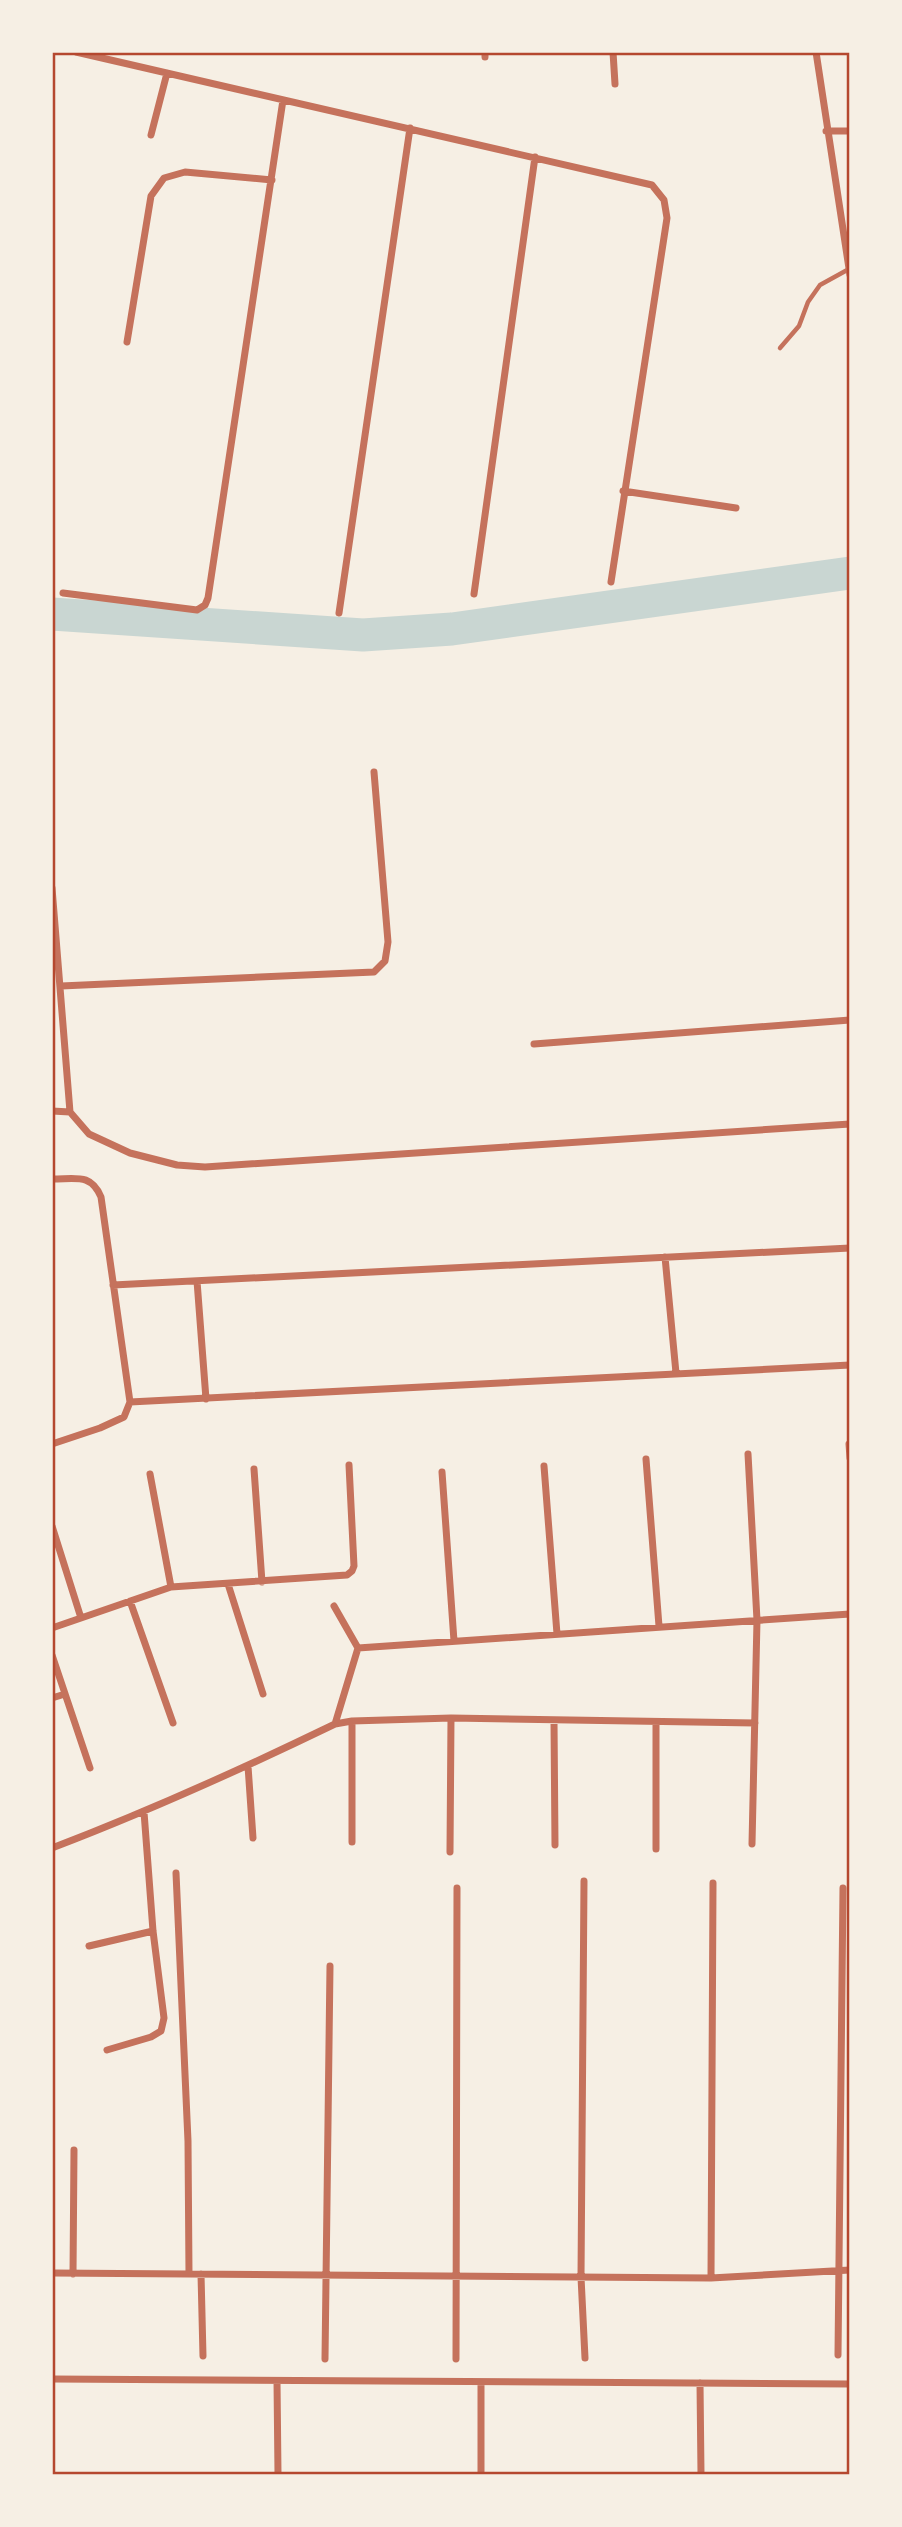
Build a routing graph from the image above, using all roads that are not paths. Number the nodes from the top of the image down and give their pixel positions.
1 (76, 52) edge
2 (613, 52) edge
3 (816, 52) edge
4 (167, 73) junction
5 (615, 84) dead end
6 (283, 100) junction
7 (410, 128) junction
8 (827, 131) junction
9 (849, 131) edge
10 (151, 135) dead end
11 (535, 157) junction
12 (272, 180) junction
13 (849, 272) edge
14 (127, 342) dead end
15 (780, 348) dead end
16 (623, 491) junction
17 (736, 508) dead end
18 (611, 582) dead end
19 (63, 593) dead end
20 (474, 594) dead end
21 (339, 613) dead end
22 (374, 772) dead end
23 (52, 888) edge
24 (61, 986) junction
25 (849, 1020) edge
26 (534, 1044) dead end
27 (52, 1111) edge
28 (70, 1112) junction
29 (849, 1124) edge
30 (52, 1179) edge
31 (849, 1248) edge
32 (665, 1257) junction
33 (197, 1281) junction
34 (113, 1285) junction
35 (849, 1365) edge
36 (676, 1373) junction
37 (206, 1398) junction
38 (130, 1402) junction
39 (52, 1444) edge
40 (849, 1444) edge
41 (748, 1454) dead end
42 (849, 1458) edge
43 (646, 1459) dead end
44 (349, 1465) dead end
45 (544, 1466) dead end
46 (254, 1469) dead end
47 (442, 1472) dead end
48 (150, 1474) dead end
49 (52, 1526) edge
50 (262, 1582) junction
51 (228, 1584) junction
52 (171, 1587) junction
53 (130, 1601) junction
54 (334, 1606) dead end
55 (849, 1614) edge
56 (81, 1618) junction
57 (757, 1620) junction
58 (659, 1626) junction
59 (52, 1628) edge
60 (557, 1634) junction
61 (454, 1641) junction
62 (358, 1648) junction
63 (52, 1656) edge
64 (65, 1694) junction
65 (263, 1694) dead end
66 (52, 1698) edge
67 (452, 1718) junction
68 (554, 1720) junction
69 (352, 1721) junction
70 (656, 1722) junction
71 (173, 1723) dead end
72 (755, 1723) junction
73 (335, 1724) junction
74 (248, 1766) junction
75 (90, 1768) dead end
76 (144, 1812) junction
77 (253, 1838) dead end
78 (352, 1842) dead end
79 (752, 1844) dead end
80 (555, 1845) dead end
81 (52, 1848) edge
82 (656, 1849) dead end
83 (450, 1852) dead end
84 (176, 1873) dead end
85 (584, 1881) dead end
86 (713, 1883) dead end
87 (457, 1888) dead end
88 (843, 1888) dead end
89 (153, 1931) junction
90 (89, 1946) dead end
91 (330, 1965) dead end
92 (107, 2050) dead end
93 (75, 2150) dead end
94 (838, 2270) junction
95 (849, 2270) edge
96 (52, 2273) edge
97 (73, 2274) junction
98 (189, 2274) junction
99 (201, 2274) junction
100 (325, 2276) junction
101 (455, 2277) junction
102 (581, 2277) junction
103 (711, 2278) junction
104 (838, 2355) dead end
105 (203, 2356) dead end
106 (585, 2358) dead end
107 (326, 2359) dead end
108 (456, 2359) dead end
109 (52, 2379) edge
110 (277, 2381) junction
111 (481, 2382) junction
112 (700, 2384) junction
113 (849, 2384) edge
114 (278, 2474) edge
115 (481, 2474) edge
116 (701, 2474) edge

1 - 4 street
2 - 5 street
3 - 8 street
4 - 6 street
4 - 10 street
6 - 7 street
6 - 12 street
7 - 11 street
7 - 21 street
8 - 9 street
8 - 13 street
11 - 16 street
11 - 20 street
12 - 14 street
12 - 19 street
13 - 15 lane
16 - 17 street
16 - 18 street
22 - 24 street
23 - 24 street
24 - 28 street
25 - 26 street
27 - 28 street
28 - 29 street
30 - 34 street
31 - 32 street
32 - 33 street
32 - 36 street
33 - 34 street
33 - 37 street
34 - 38 street
35 - 36 street
36 - 37 street
37 - 38 street
38 - 39 street
40 - 42 street
41 - 57 street
43 - 58 street
44 - 50 street
45 - 60 street
46 - 50 street
47 - 61 street
48 - 52 street
49 - 56 street
50 - 51 street
51 - 52 street
51 - 65 street
52 - 53 street
53 - 56 street
53 - 71 street
54 - 62 street
55 - 57 street
56 - 59 street
57 - 58 street
57 - 72 street
58 - 60 street
60 - 61 street
61 - 62 street
62 - 73 street
63 - 64 street
64 - 66 street
64 - 75 street
67 - 68 street
67 - 69 street
67 - 83 street
68 - 70 street
68 - 80 street
69 - 73 street
69 - 78 street
70 - 72 street
70 - 82 street
72 - 79 street
73 - 74 street
74 - 76 street
74 - 77 street
76 - 81 street
76 - 89 street
84 - 98 street
85 - 102 street
86 - 103 street
87 - 101 street
88 - 94 street
89 - 90 street
89 - 92 street
91 - 100 street
93 - 97 street
94 - 95 street
94 - 103 street
94 - 104 street
96 - 97 street
97 - 98 street
98 - 99 street
99 - 100 street
99 - 105 street
100 - 101 street
100 - 107 street
101 - 102 street
101 - 108 street
102 - 103 street
102 - 106 street
109 - 110 street
110 - 111 street
110 - 114 street
111 - 112 street
111 - 115 street
112 - 113 street
112 - 116 street

